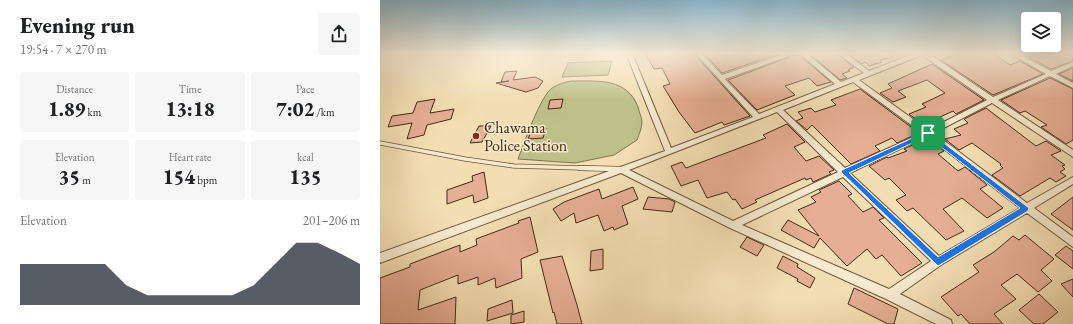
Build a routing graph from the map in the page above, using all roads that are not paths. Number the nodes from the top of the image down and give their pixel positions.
1 (635, 68) edge
2 (712, 68) edge
3 (751, 68) edge
4 (819, 68) edge
5 (860, 68) edge
6 (881, 68) edge
7 (943, 68) edge
8 (1040, 68) edge
9 (1064, 68) edge
10 (869, 74) junction
11 (1052, 74) junction
12 (721, 78) junction
13 (854, 80) junction
14 (840, 85) junction
15 (1073, 86) edge
16 (992, 100) junction
17 (779, 110) junction
18 (758, 118) junction
19 (928, 133) junction
20 (380, 142) edge
21 (669, 152) junction
22 (1073, 154) edge
23 (620, 169) junction
24 (844, 172) junction
25 (1073, 180) edge
26 (1026, 208) junction
27 (733, 225) junction
28 (1073, 243) edge
29 (380, 258) edge
30 (938, 262) junction
31 (890, 295) junction
32 (947, 324) edge

1 - 21 street
2 - 12 street
3 - 12 street
4 - 14 street
5 - 10 street
6 - 10 street
7 - 16 street
8 - 11 street
9 - 11 street
10 - 13 street
11 - 15 street
11 - 16 street
12 - 18 street
13 - 14 street
13 - 19 street
14 - 17 street
16 - 19 street
16 - 22 street
17 - 18 street
17 - 24 street
18 - 21 street
19 - 24 street
19 - 26 street
20 - 23 lane
21 - 23 street
23 - 27 street
23 - 29 street
24 - 27 street
24 - 30 street
25 - 26 street
26 - 28 street
26 - 30 street
27 - 31 street
30 - 31 street
31 - 32 street

